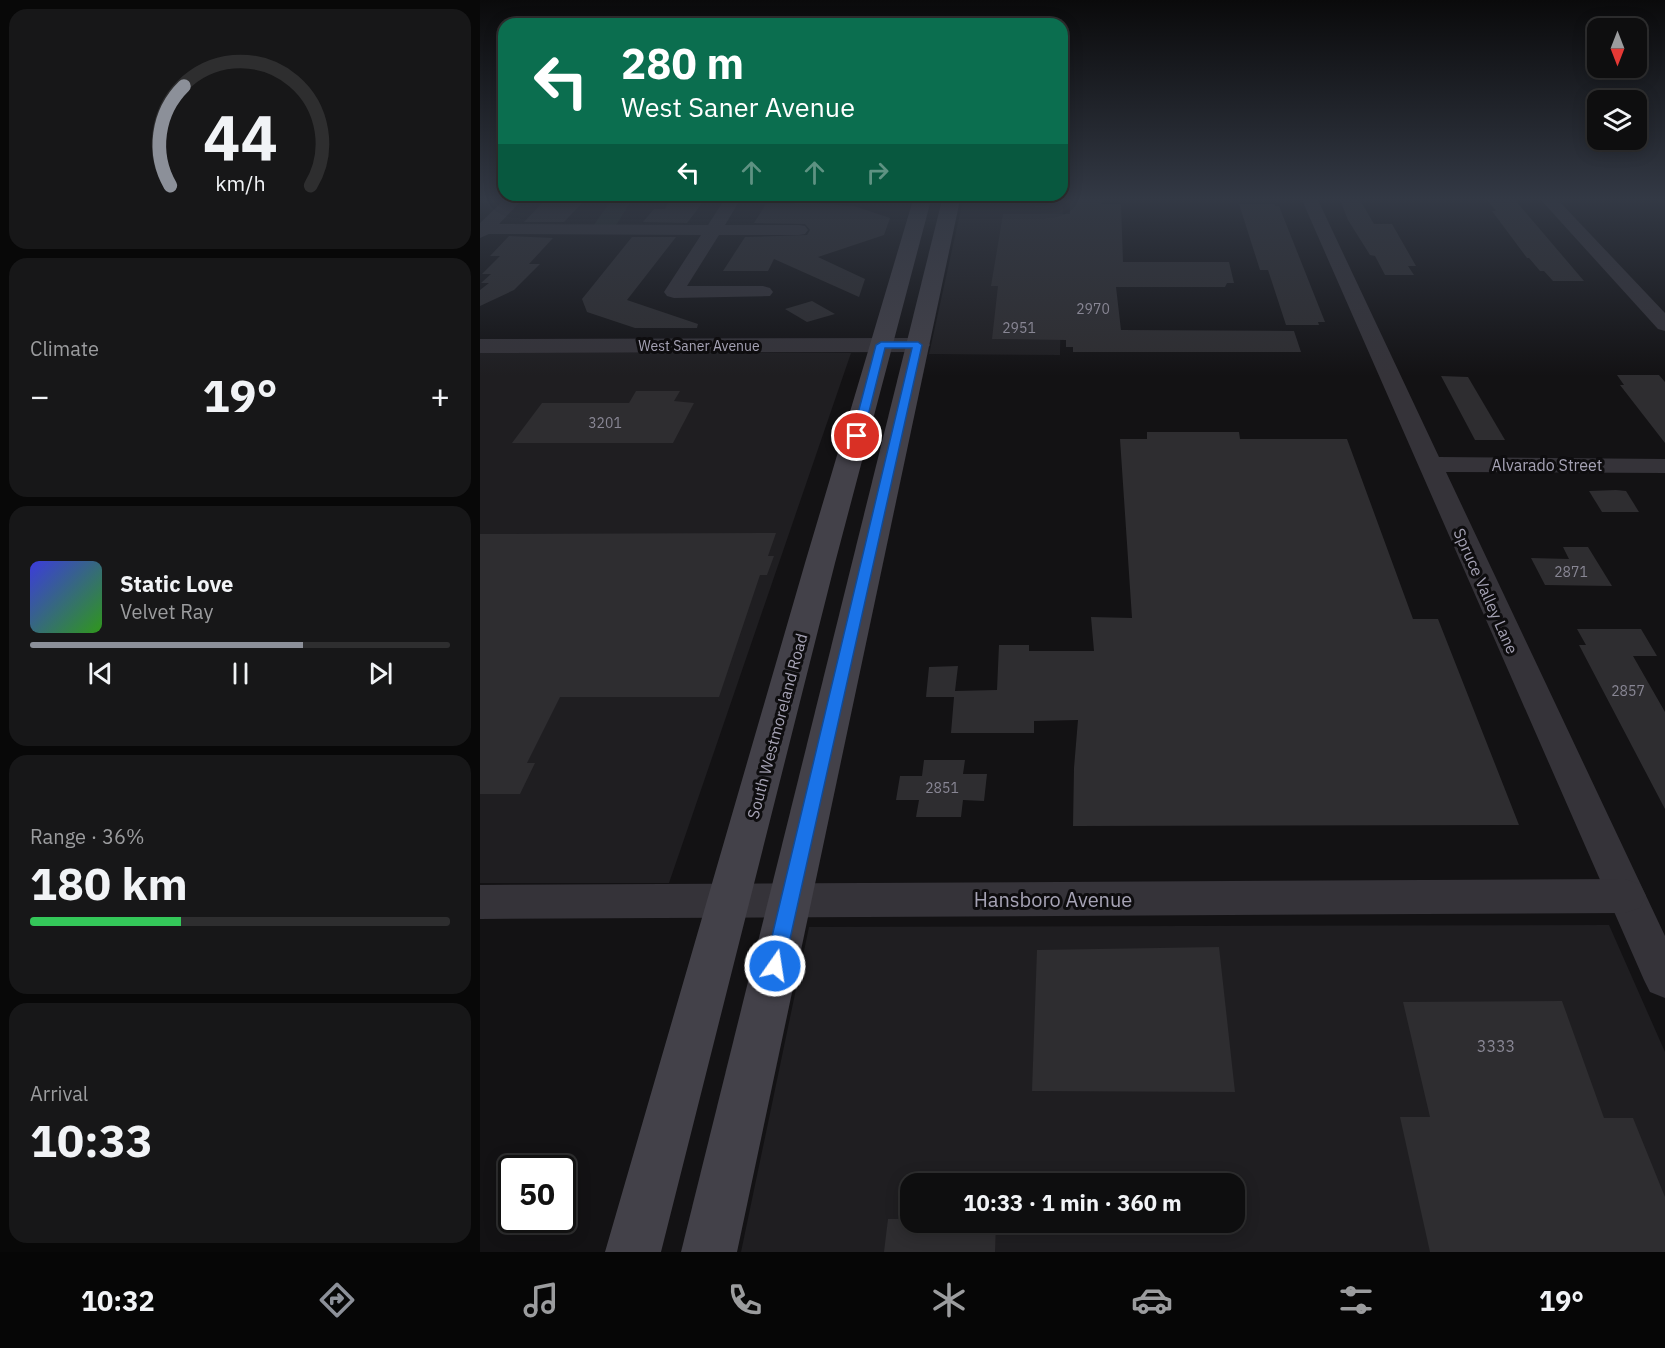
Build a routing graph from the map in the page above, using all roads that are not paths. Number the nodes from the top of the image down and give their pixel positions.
1 (695, 258) edge
2 (905, 258) edge
3 (938, 258) edge
4 (1336, 258) edge
5 (1603, 258) edge
6 (763, 292) dead end
7 (1665, 325) edge
8 (881, 345) junction
9 (918, 345) junction
10 (480, 346) edge
11 (1429, 464) junction
12 (1665, 466) edge
13 (846, 475) junction
14 (888, 475) junction
15 (868, 562) junction
16 (820, 563) junction
17 (1625, 896) junction
18 (729, 901) junction
19 (790, 901) junction
20 (480, 902) edge
21 (1665, 980) edge
22 (633, 1252) edge
23 (709, 1252) edge

1 - 6 street
2 - 8 main road, South Westmoreland Road
3 - 9 main road
4 - 11 street, Spruce Valley Lane
5 - 7 street
8 - 9 street, West Saner Avenue
8 - 10 street, West Saner Avenue
8 - 13 main road, South Westmoreland Road
9 - 14 main road
11 - 12 street, Alvarado Street
11 - 17 street, Spruce Valley Lane
13 - 14 main road
13 - 16 main road, South Westmoreland Road
14 - 15 main road
15 - 16 main road
15 - 19 main road
16 - 18 main road, South Westmoreland Road
17 - 19 street, Hansboro Avenue
17 - 21 street, Spruce Valley Lane
18 - 19 street, Hansboro Avenue
18 - 20 street, Hansboro Avenue
18 - 22 main road, South Westmoreland Road
19 - 23 main road

